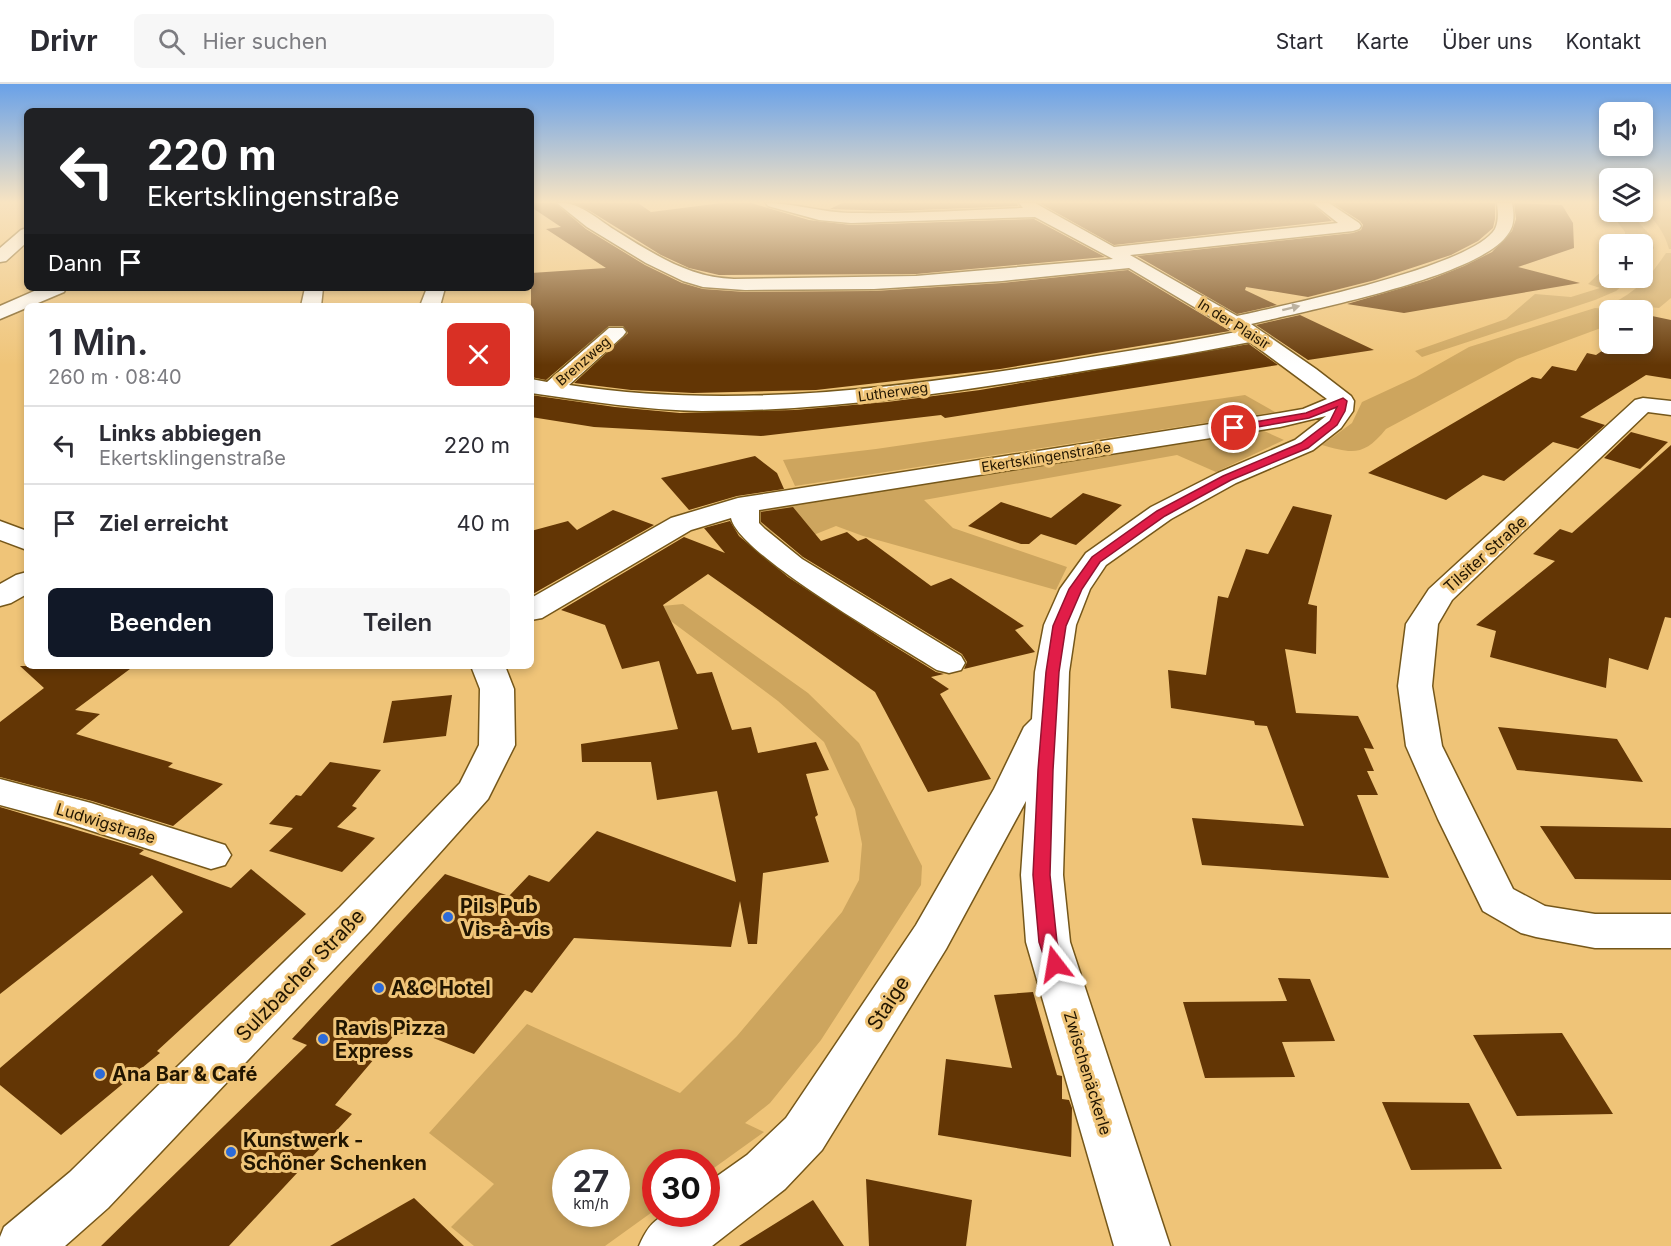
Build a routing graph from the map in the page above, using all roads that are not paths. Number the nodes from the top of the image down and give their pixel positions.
1 (651, 257) edge
2 (1120, 257) edge
3 (1469, 257) edge
4 (1129, 263) junction
5 (45, 291) edge
6 (50, 291) edge
7 (0, 300) edge
8 (0, 313) edge
9 (1244, 328) junction
10 (616, 332) dead end
11 (541, 388) edge
12 (1343, 401) junction
13 (1671, 408) edge
14 (747, 504) junction
15 (0, 529) edge
16 (24, 541) edge
17 (24, 583) edge
18 (0, 597) edge
19 (534, 609) edge
20 (949, 663) dead end
21 (489, 669) edge
22 (1049, 712) junction
23 (0, 792) edge
24 (211, 855) dead end
25 (1671, 931) edge
26 (24, 1246) edge
27 (667, 1246) edge
28 (1142, 1246) edge

1 - 4 street
2 - 4 street, In der Plaisir
9 -> 3 street, Lutherweg
4 - 9 street, In der Plaisir
5 - 7 street
6 - 8 street
9 - 11 street, Lutherweg
9 - 12 street, In der Plaisir
10 - 11 street, Brenzweg
12 - 14 street, Ekertsklingenstraße
12 - 22 street, Zwischenäckerle
13 - 25 street, Tilsiter Straße
14 - 19 street, Ekertsklingenstraße
14 - 20 street
15 - 16 street
17 - 18 street
21 - 26 street, Sulzbacher Straße
22 - 27 street, Staige
22 - 28 street, Zwischenäckerle
23 - 24 street, Ludwigstraße

